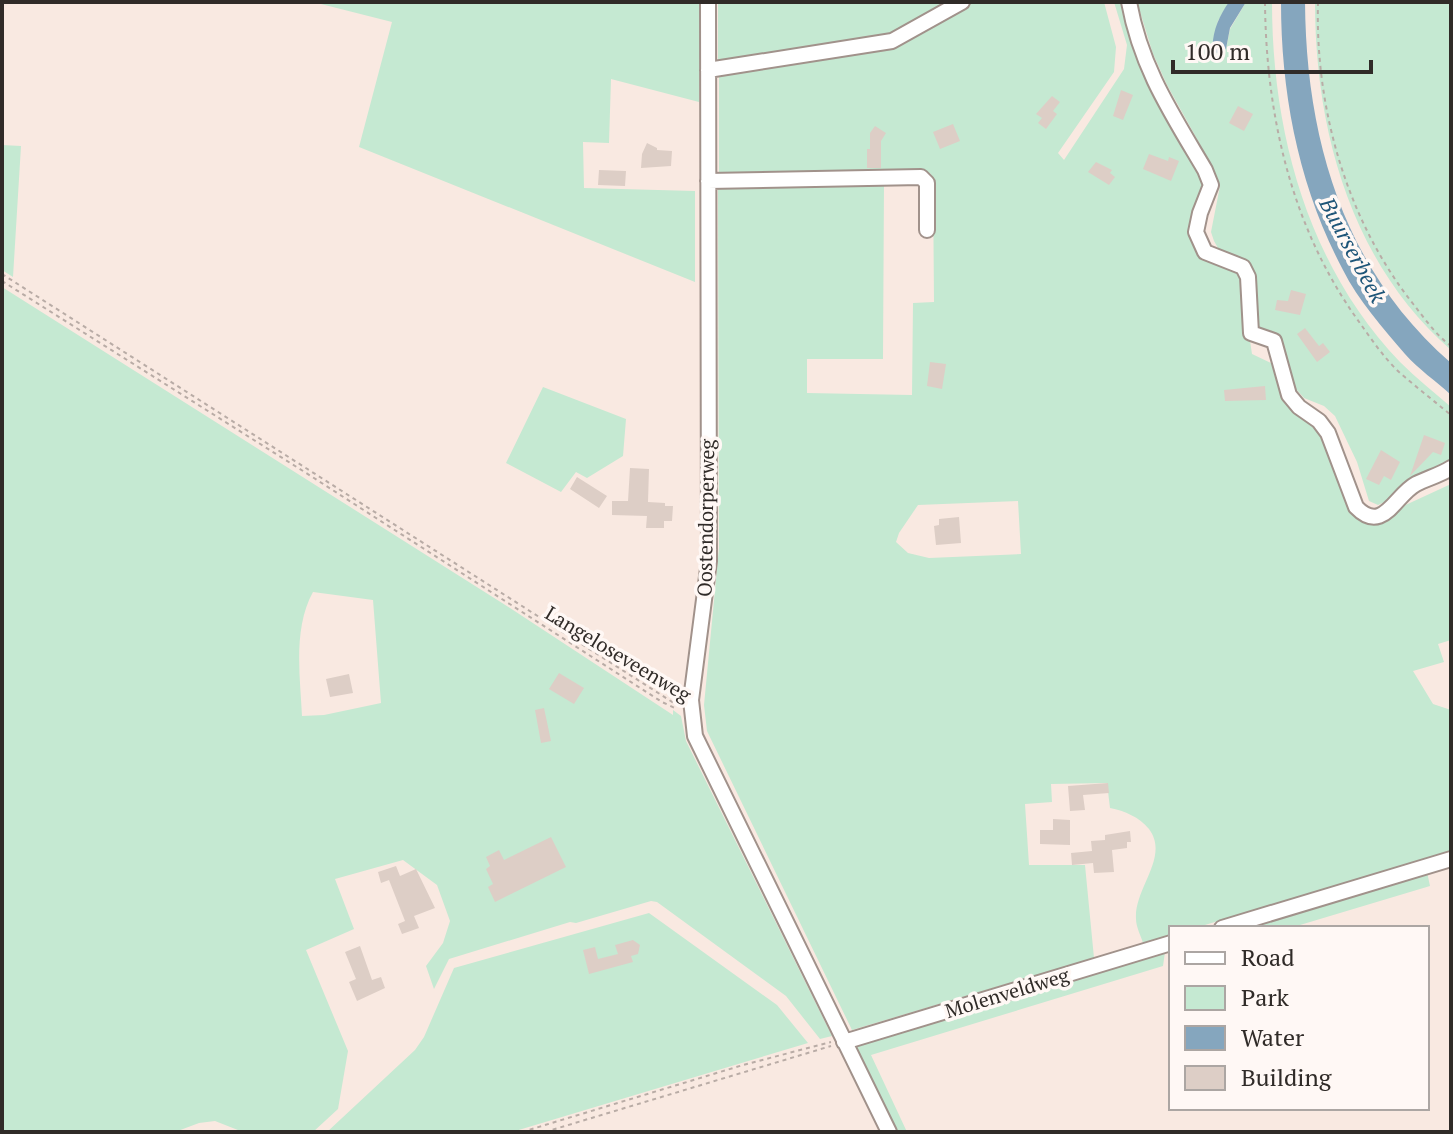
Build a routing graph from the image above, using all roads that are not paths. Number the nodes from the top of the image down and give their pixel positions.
1 (708, 2) edge
2 (962, 2) edge
3 (1129, 2) edge
4 (708, 70) junction
5 (708, 181) junction
6 (927, 230) dead end
7 (1451, 468) edge
8 (1451, 859) edge
9 (1229, 926) edge
10 (1169, 944) edge
11 (844, 1042) junction
12 (889, 1132) edge

1 - 4 street, Oostendorperweg
2 - 4 street
3 - 7 street
4 - 5 street, Oostendorperweg
5 - 6 street
5 - 11 street, Oostendorperweg
8 - 9 street
10 - 11 street, Molenveldweg
11 - 12 street, Oostendorperweg

